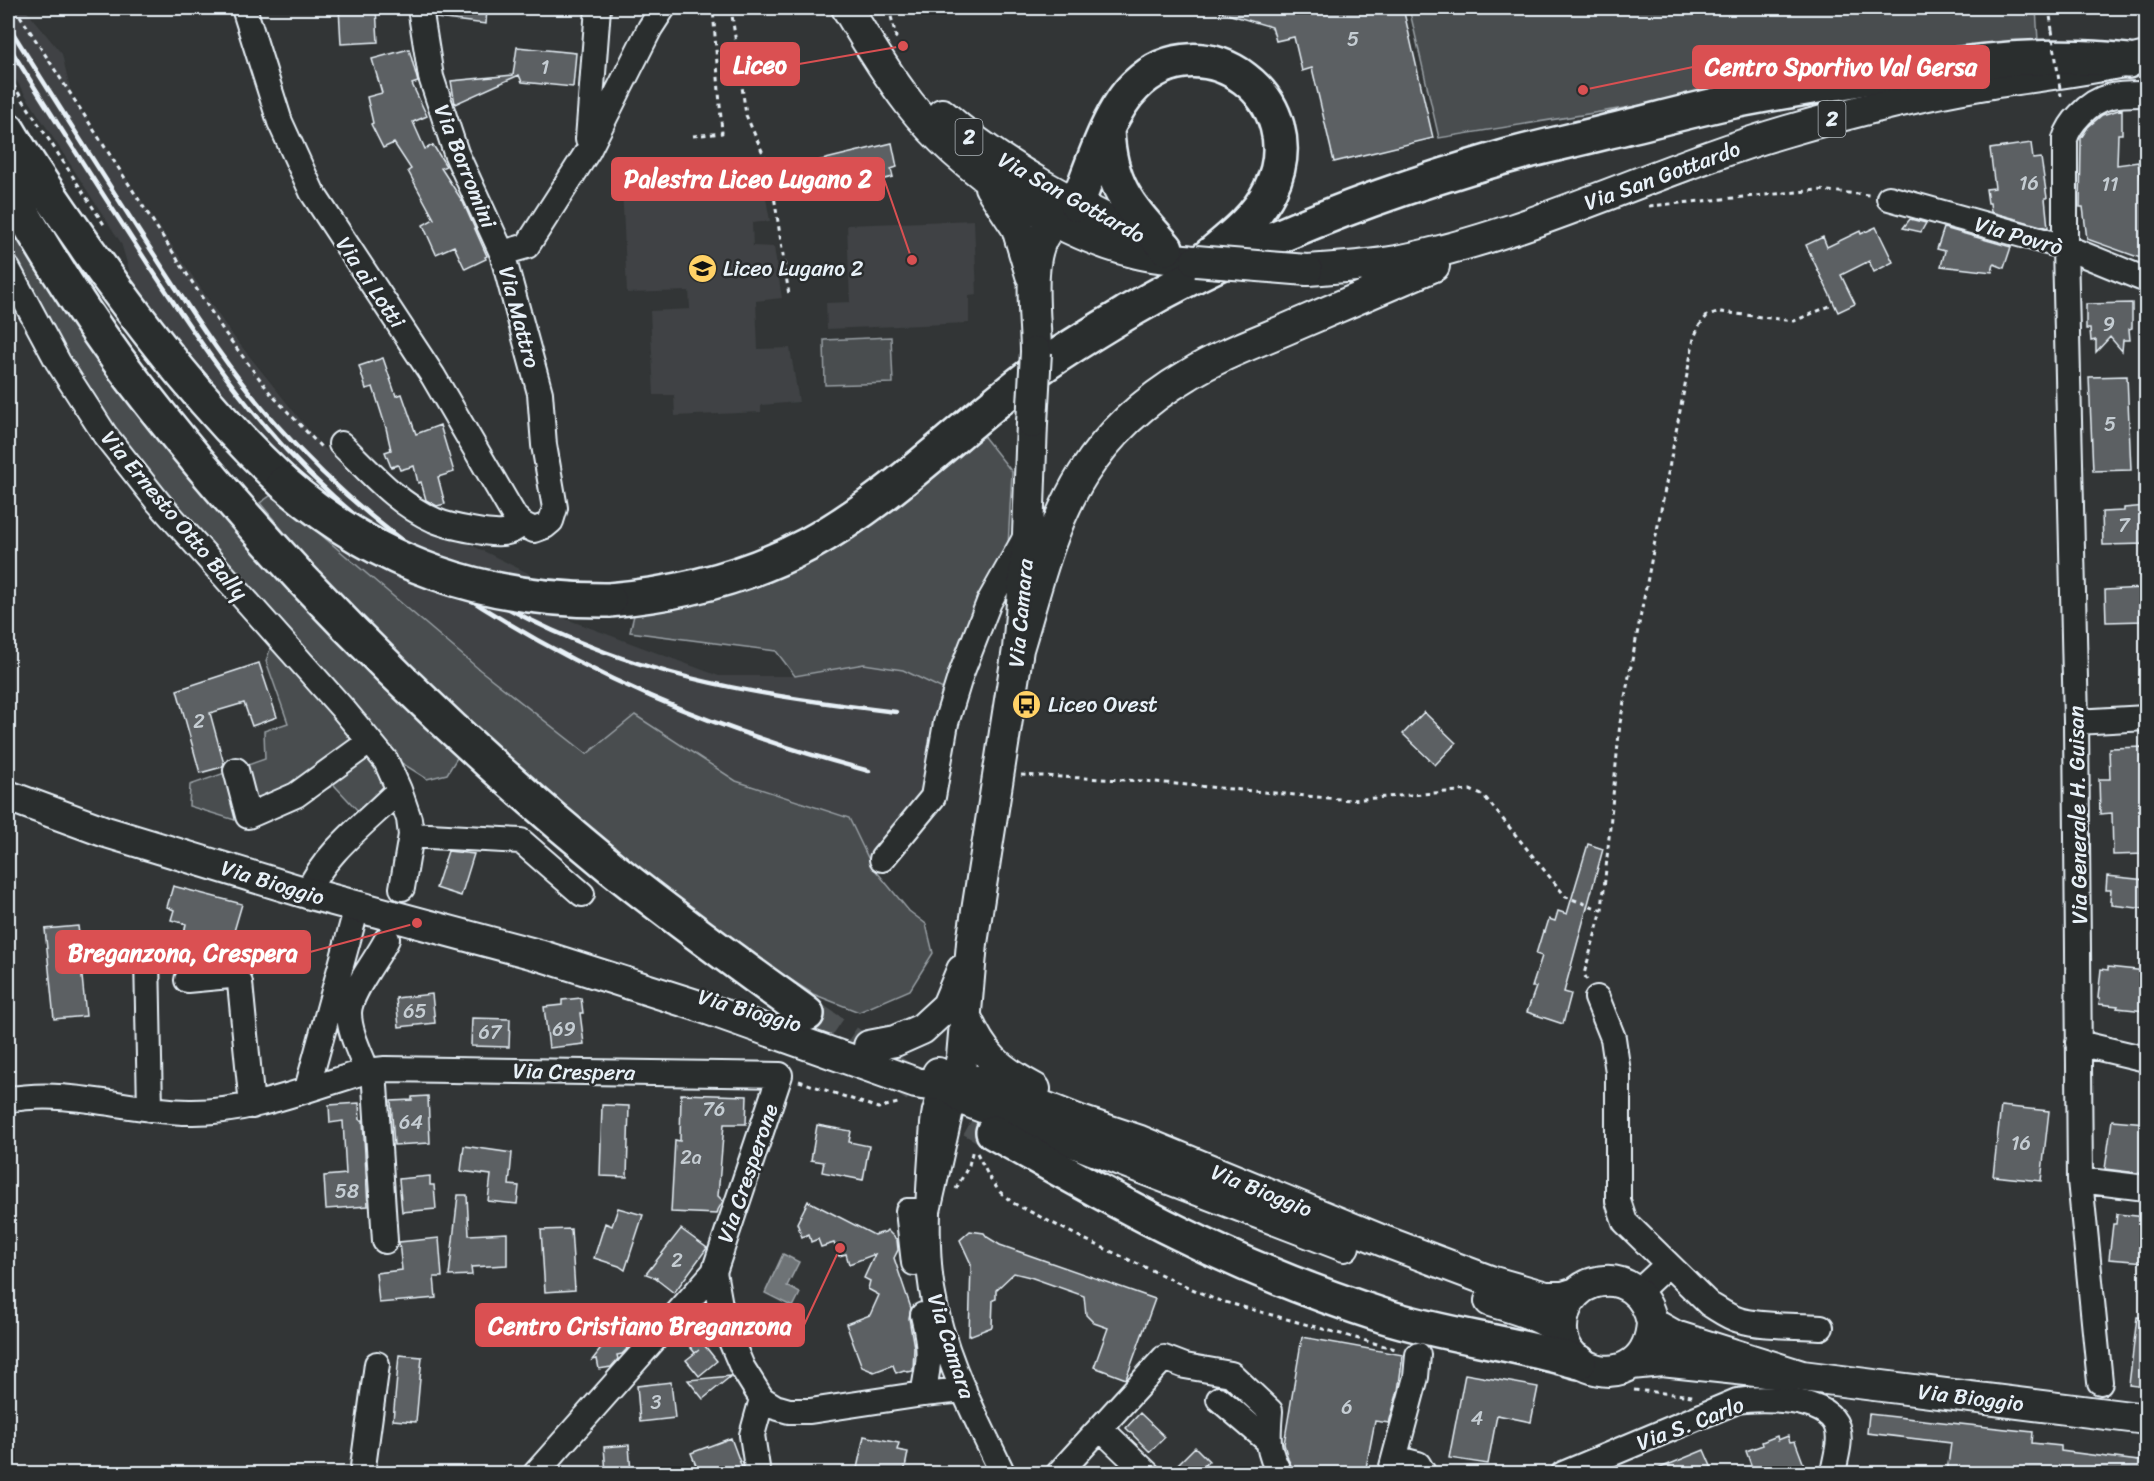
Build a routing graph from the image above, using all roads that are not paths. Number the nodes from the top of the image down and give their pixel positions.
1 (244, 8) edge
2 (420, 8) edge
3 (598, 8) edge
4 (663, 8) edge
5 (847, 8) edge
6 (875, 51) junction
7 (2140, 60) edge
8 (2146, 94) edge
9 (8, 130) edge
10 (1107, 131) junction
11 (588, 150) junction
12 (965, 161) junction
13 (8, 188) edge
14 (1889, 198) road end
15 (1066, 217) junction
16 (1547, 218) junction
17 (2065, 247) junction
18 (1167, 248) junction
19 (502, 253) junction
20 (1196, 261) junction
21 (8, 269) edge
22 (2146, 280) edge
23 (1175, 286) junction
24 (1034, 287) junction
25 (1036, 352) junction
26 (333, 447) road end
27 (530, 527) junction
28 (1028, 534) junction
29 (1018, 649) junction
30 (2146, 718) edge
31 (2076, 722) junction
32 (369, 742) junction
33 (236, 770) dead end
34 (399, 790) junction
35 (8, 796) edge
36 (411, 835) junction
37 (882, 859) dead end
38 (402, 888) dead end
39 (307, 893) junction
40 (582, 894) dead end
41 (357, 907) junction
42 (387, 939) dead end
43 (972, 943) junction
44 (542, 956) junction
45 (147, 957) dead end
46 (187, 980) dead end
47 (1597, 998) road end
48 (807, 1014) tunnel mouth
49 (966, 1017) junction
50 (2078, 1043) junction
51 (869, 1046) junction
52 (2146, 1059) edge
53 (370, 1071) junction
54 (780, 1075) joint
55 (948, 1084) junction
56 (307, 1089) junction
57 (8, 1100) edge
58 (252, 1106) junction
59 (150, 1109) junction
60 (988, 1130) junction
61 (1140, 1141) junction
62 (943, 1148) junction
63 (2080, 1180) junction
64 (2146, 1188) edge
65 (927, 1211) junction
66 (385, 1241) dead end
67 (1668, 1264) junction
68 (714, 1272) junction
69 (1638, 1292) junction
70 (1576, 1293) junction
71 (1653, 1323) junction
72 (1821, 1327) dead end
73 (1562, 1334) junction
74 (1418, 1355) dead end
75 (1579, 1362) junction
76 (377, 1364) dead end
77 (1631, 1364) junction
78 (1802, 1376) junction
79 (2100, 1382) dead end
80 (964, 1390) junction
81 (923, 1394) junction
82 (762, 1399) junction
83 (1219, 1399) dead end
84 (2144, 1418) edge
85 (1100, 1428) junction
86 (1268, 1441) junction
87 (1393, 1466) edge
88 (362, 1473) edge
89 (536, 1473) edge
90 (758, 1473) edge
91 (1003, 1473) edge
92 (1058, 1473) edge
93 (1148, 1473) edge
94 (1280, 1473) edge
95 (1424, 1473) edge
96 (1563, 1473) edge
97 (1833, 1473) edge

1 - 27 street, Via ai Lotti
2 - 19 street, Via Borromini
3 - 11 street
4 - 11 street, Via Mattro
5 - 6 main road, Via San Gottardo / 2
6 - 12 main road, Via San Gottardo / 2
6 - 15 main road, Via San Gottardo / 2
7 - 16 main road, Via San Gottardo / 2
7 - 23 highway
8 - 17 street, Via Generale H. Guisan
9 - 23 highway, bridge
10 - 15 highway
10 - 18 highway
10 - 23 highway
11 - 19 street, Via Mattro
12 - 15 main road, Via San Gottardo / 2
12 - 24 main road
13 - 48 highway
14 - 17 street, Via Povrò
15 - 18 main road, Via San Gottardo / 2
15 - 20 main road, Via San Gottardo / 2
15 - 24 main road, Via Camara
15 - 25 main road, Via Camara
16 - 20 main road, Via San Gottardo / 2, bridge
16 - 29 main road
17 - 22 street, Via Povrò
17 - 31 street, Via Generale H. Guisan
18 - 20 main road, Via San Gottardo / 2
19 - 27 street, Via Mattro
21 - 32 street, Via Ernesto Otto Bally
24 - 25 main road, Via Camara
25 - 28 main road, Via Camara, bridge
26 - 27 street
28 - 29 main road, Via Camara
28 - 37 street
29 - 43 main road, Via Camara
30 - 31 street
31 - 50 street, Via Generale H. Guisan
32 - 33 street
32 - 34 street, Via Ernesto Otto Bally
34 - 36 street
34 - 39 street
35 - 39 main road, Via Bioggio
36 - 38 street
36 - 40 street
39 - 41 main road, Via Bioggio
41 - 44 main road, Via Bioggio
41 - 56 street
42 - 53 street
43 - 49 main road, Via Camara
43 - 51 main road
43 - 55 main road, Via Camara
44 - 51 main road, Via Bioggio
44 - 55 main road, Via Bioggio
45 - 59 street
46 - 58 street
47 - 67 street
49 - 55 main road, Via Camara
49 - 61 main road
50 - 52 street
50 - 63 street, Via Generale H. Guisan
51 - 55 main road, Via Bioggio
53 - 54 street, Via Crespera
53 - 56 street, Via Crespera
53 - 66 street
54 - 68 street, Via Cresperone
55 - 60 main road, Via Bioggio
55 - 61 main road, Via Bioggio
55 - 62 street, Via Camara
55 - 65 street, Via Camara
56 - 58 street, Via Crespera
57 - 59 street, Via Crespera
58 - 59 street, Via Crespera
60 - 62 street
60 - 73 main road, Via Bioggio
60 - 75 highway
61 - 70 main road, Via Bioggio
62 - 65 street, Via Camara
63 - 64 street
63 - 79 street, Via Generale H. Guisan
65 - 80 street, Via Camara
65 - 81 street
67 - 69 street
67 - 72 street
68 - 82 street, Via Cresperone
68 - 89 street, Via Cresperone
69 - 70 main road, Via Bioggio
69 - 71 main road
70 - 73 main road
71 - 77 main road
71 - 78 main road, Via Bioggio
73 - 75 main road, Via Bioggio
74 - 87 street
75 - 77 main road, Via Bioggio
76 - 88 street
77 - 78 main road, Via Bioggio
78 - 84 main road, Via Bioggio
80 - 81 street
80 - 91 street, Via Camara
81 - 82 street
82 - 90 street
83 - 86 street
85 - 86 street
85 - 92 street
85 - 93 street
86 - 94 street
87 - 95 street
96 - 97 street, Via S. Carlo

